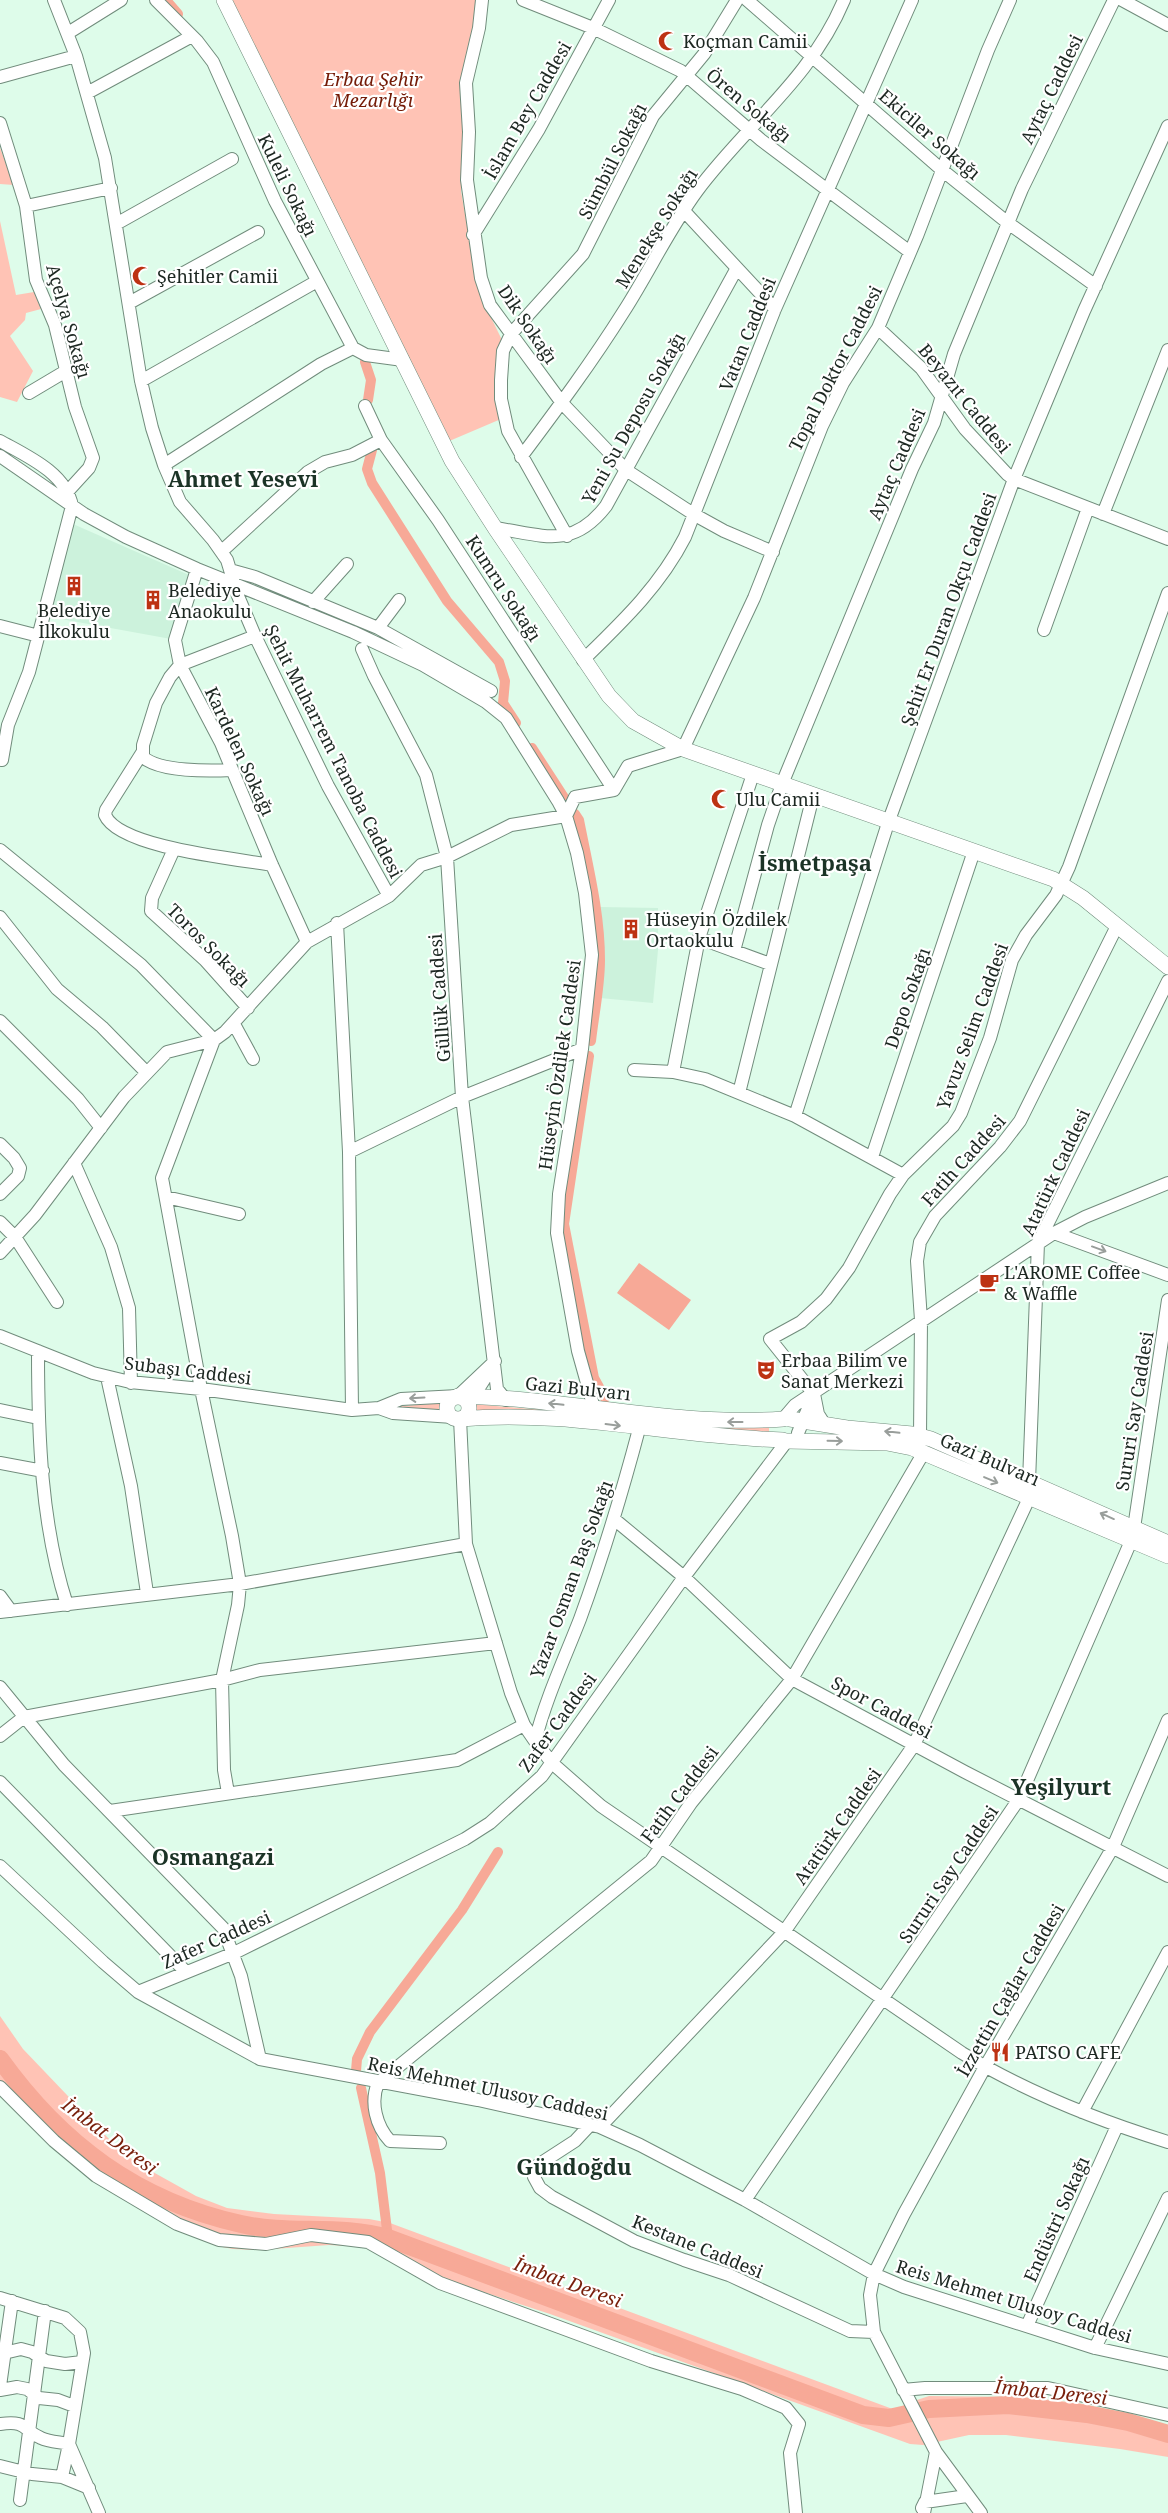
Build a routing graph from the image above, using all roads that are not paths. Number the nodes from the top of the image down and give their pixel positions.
1 (54, 0) edge
2 (121, 0) edge
3 (156, 0) edge
4 (224, 0) edge
5 (482, 0) edge
6 (523, 0) edge
7 (608, 0) edge
8 (738, 0) edge
9 (748, 0) edge
10 (844, 0) edge
11 (912, 0) edge
12 (1010, 0) edge
13 (1114, 0) edge
14 (1122, 0) edge
15 (1168, 25) edge
16 (593, 28) junction
17 (68, 33) junction
18 (192, 36) junction
19 (76, 56) junction
20 (813, 58) junction
21 (686, 75) junction
22 (0, 77) edge
23 (87, 93) junction
24 (866, 102) junction
25 (0, 123) edge
26 (1168, 126) edge
27 (750, 131) junction
28 (232, 159) dead end
29 (942, 170) junction
30 (111, 188) junction
31 (828, 189) junction
32 (26, 206) junction
33 (684, 211) junction
34 (1008, 223) junction
35 (116, 224) junction
36 (258, 232) dead end
37 (474, 235) junction
38 (910, 252) junction
39 (737, 268) junction
40 (312, 284) dead end
41 (1096, 286) junction
42 (129, 304) junction
43 (775, 308) junction
44 (878, 328) junction
45 (511, 334) junction
46 (353, 348) junction
47 (1168, 350) edge
48 (403, 360) junction
49 (66, 371) junction
50 (141, 381) junction
51 (29, 393) dead end
52 (942, 395) junction
53 (562, 403) junction
54 (366, 406) dead end
55 (381, 440) junction
56 (0, 441) edge
57 (0, 456) edge
58 (521, 457) junction
59 (164, 465) junction
60 (626, 470) junction
61 (1014, 479) junction
62 (68, 491) junction
63 (72, 506) junction
64 (1088, 508) junction
65 (1103, 514) junction
66 (695, 515) junction
67 (495, 528) junction
68 (566, 536) junction
69 (1168, 539) edge
70 (222, 551) junction
71 (773, 552) junction
72 (347, 564) dead end
73 (197, 569) junction
74 (230, 570) junction
75 (233, 584) junction
76 (1168, 593) edge
77 (399, 600) dead end
78 (314, 602) junction
79 (0, 626) edge
80 (378, 628) junction
81 (1044, 630) dead end
82 (39, 636) junction
83 (256, 636) junction
84 (362, 649) dead end
85 (583, 660) junction
86 (180, 665) junction
87 (492, 691) dead end
88 (683, 749) junction
89 (142, 753) junction
90 (2, 760) dead end
91 (232, 770) junction
92 (753, 774) junction
93 (782, 784) junction
94 (614, 790) junction
95 (814, 796) junction
96 (566, 816) junction
97 (888, 823) junction
98 (174, 849) junction
99 (0, 850) edge
100 (974, 851) junction
101 (448, 857) junction
102 (272, 865) junction
103 (1061, 883) junction
104 (389, 896) junction
105 (0, 917) edge
106 (337, 923) junction
107 (1117, 926) junction
108 (699, 938) junction
109 (307, 942) junction
110 (734, 951) junction
111 (770, 964) junction
112 (1168, 967) edge
113 (1168, 981) edge
114 (248, 1008) junction
115 (0, 1021) edge
116 (234, 1024) junction
117 (214, 1040) junction
118 (582, 1049) junction
119 (254, 1059) dead end
120 (634, 1070) dead end
121 (674, 1072) junction
122 (147, 1073) junction
123 (740, 1093) junction
124 (462, 1097) junction
125 (795, 1116) junction
126 (101, 1128) junction
127 (0, 1144) edge
128 (349, 1152) junction
129 (872, 1157) junction
130 (74, 1163) junction
131 (903, 1175) junction
132 (1168, 1183) edge
133 (0, 1194) edge
134 (166, 1197) junction
135 (239, 1214) dead end
136 (0, 1222) edge
137 (1054, 1232) junction
138 (15, 1237) junction
139 (1038, 1243) junction
140 (0, 1253) edge
141 (1168, 1275) edge
142 (1168, 1300) edge
143 (57, 1302) dead end
144 (922, 1320) junction
145 (0, 1336) edge
146 (38, 1351) junction
147 (495, 1361) junction
148 (107, 1377) junction
149 (131, 1382) junction
150 (201, 1389) junction
151 (814, 1394) junction
152 (467, 1399) junction
153 (506, 1400) junction
154 (378, 1408) junction
155 (594, 1408) junction
156 (0, 1410) edge
157 (352, 1410) junction
158 (38, 1418) junction
159 (456, 1418) junction
160 (825, 1425) junction
161 (639, 1429) junction
162 (790, 1429) junction
163 (920, 1436) junction
164 (924, 1452) junction
165 (0, 1463) edge
166 (43, 1471) junction
167 (1029, 1489) junction
168 (614, 1519) junction
169 (1132, 1535) junction
170 (1168, 1542) edge
171 (466, 1544) junction
172 (1168, 1556) edge
173 (684, 1577) junction
174 (240, 1584) junction
175 (147, 1594) junction
176 (0, 1596) edge
177 (67, 1605) junction
178 (5, 1611) edge
179 (496, 1643) junction
180 (792, 1679) junction
181 (222, 1680) junction
182 (0, 1687) edge
183 (24, 1717) junction
184 (1168, 1720) edge
185 (524, 1725) junction
186 (0, 1736) edge
187 (534, 1740) junction
188 (914, 1745) junction
189 (552, 1763) junction
190 (0, 1782) edge
191 (228, 1793) junction
192 (1019, 1799) junction
193 (110, 1811) junction
194 (1113, 1847) junction
195 (660, 1848) junction
196 (0, 1866) edge
197 (1168, 1876) edge
198 (784, 1932) junction
199 (1168, 1952) edge
200 (234, 1953) junction
201 (186, 1972) junction
202 (138, 1992) junction
203 (883, 2000) junction
204 (260, 2060) junction
205 (985, 2067) junction
206 (378, 2083) junction
207 (0, 2087) edge
208 (1082, 2112) junction
209 (595, 2126) junction
210 (1117, 2126) junction
211 (1168, 2142) edge
212 (440, 2143) dead end
213 (1168, 2198) edge
214 (745, 2200) junction
215 (874, 2274) junction
216 (6, 2300) edge
217 (45, 2311) junction
218 (1027, 2326) junction
219 (874, 2332) junction
220 (1095, 2348) junction
221 (2, 2353) edge
222 (39, 2356) junction
223 (82, 2362) junction
224 (1168, 2362) edge
225 (0, 2388) edge
226 (903, 2390) junction
227 (34, 2394) junction
228 (74, 2406) junction
229 (1168, 2415) edge
230 (0, 2424) edge
231 (30, 2430) junction
232 (69, 2444) junction
233 (936, 2452) junction
234 (0, 2466) edge
235 (24, 2470) junction
236 (62, 2477) junction
237 (89, 2488) junction
238 (967, 2496) junction
239 (20, 2500) dead end
240 (923, 2509) edge
241 (99, 2513) edge
242 (796, 2513) edge
243 (981, 2513) edge

1 - 17 street, Şehit Muharrem Tanoba Caddesi
2 - 17 street
3 - 18 street, Kuleli Sokağı
4 - 48 main road
5 - 37 street, Dik Sokağı
6 - 16 street, Ören Sokağı
7 - 16 street, İslam Bey Caddesi
8 - 21 street, Sümbül Sokağı
9 - 20 street, Ekiciler Sokağı
10 - 20 street, Menekşe Sokağı
11 - 24 street, Vatan Caddesi
12 - 29 street, Topal Doktor Caddesi
13 - 34 street, Aytaç Caddesi
14 - 15 street
16 - 21 street, Ören Sokağı
16 - 37 street, İslam Bey Caddesi
17 - 19 street, Şehit Muharrem Tanoba Caddesi
18 - 23 street
18 - 46 street, Kuleli Sokağı
19 - 22 street
19 - 23 street, Şehit Muharrem Tanoba Caddesi
20 - 24 street, Ekiciler Sokağı
20 - 27 street, Menekşe Sokağı
21 - 27 street, Ören Sokağı
21 - 45 street, Sümbül Sokağı
23 - 30 street, Şehit Muharrem Tanoba Caddesi
24 - 29 street, Ekiciler Sokağı
24 - 31 street, Vatan Caddesi
25 - 32 street, Açelya Sokağı
26 - 41 street, Şehit Er Duran Okçu Caddesi
27 - 31 street, Ören Sokağı
27 - 33 street, Menekşe Sokağı
28 - 35 street
29 - 34 street, Ekiciler Sokağı
29 - 38 street, Topal Doktor Caddesi
30 - 32 street
30 - 35 street, Şehit Muharrem Tanoba Caddesi
31 - 38 street, Ören Sokağı
31 - 43 street, Vatan Caddesi
32 - 49 street, Açelya Sokağı
33 - 39 street
33 - 53 street, Menekşe Sokağı
34 - 41 street, Ekiciler Sokağı
34 - 52 street, Aytaç Caddesi
35 - 42 street, Şehit Muharrem Tanoba Caddesi
36 - 42 street
37 - 45 street, Dik Sokağı
38 - 44 street, Topal Doktor Caddesi
39 - 43 street
39 - 60 street, Yeni Su Deposu Sokağı
40 - 50 street
41 - 61 street, Şehit Er Duran Okçu Caddesi
42 - 50 street, Şehit Muharrem Tanoba Caddesi
43 - 66 street, Vatan Caddesi
44 - 52 street, Beyazıt Caddesi
44 - 71 street, Topal Doktor Caddesi
45 - 53 street, Dik Sokağı
45 - 58 street
46 - 48 street
46 - 59 street
47 - 65 street
48 - 67 main road
49 - 51 street
49 - 62 street, Açelya Sokağı
50 - 59 street, Şehit Muharrem Tanoba Caddesi
52 - 61 street, Beyazıt Caddesi
52 - 93 street, Aytaç Caddesi
53 - 58 street, Menekşe Sokağı
53 - 60 street, Dik Sokağı
54 - 55 street, Kumru Sokağı
55 - 70 street
55 - 94 street, Kumru Sokağı
56 - 62 street
57 - 63 street, Hüseyin Özdilek Caddesi
58 - 68 street
59 - 70 street, Şehit Muharrem Tanoba Caddesi
60 - 66 street, Dik Sokağı
60 - 68 street, Yeni Su Deposu Sokağı
61 - 64 street, Beyazıt Caddesi
61 - 97 street, Şehit Er Duran Okçu Caddesi
62 - 63 street
63 - 73 street, Hüseyin Özdilek Caddesi
63 - 82 street
64 - 65 street, Beyazıt Caddesi
64 - 81 street
65 - 69 street, Beyazıt Caddesi
66 - 71 street, Dik Sokağı
66 - 85 street, Vatan Caddesi
67 - 68 street, Yeni Su Deposu Sokağı
67 - 85 main road
70 - 74 street, Şehit Muharrem Tanoba Caddesi
71 - 88 street, Topal Doktor Caddesi
72 - 78 street
73 - 75 street, Hüseyin Özdilek Caddesi
73 - 86 street, Kardelen Sokağı
74 - 75 street, Şehit Muharrem Tanoba Caddesi
74 - 78 street
75 - 83 street, Şehit Muharrem Tanoba Caddesi
75 - 96 street, Hüseyin Özdilek Caddesi
76 - 103 street, Yavuz Selim Caddesi
77 - 80 street
78 - 80 street
79 - 82 street
80 - 87 street
82 - 90 street
83 - 86 street
83 - 104 street, Şehit Muharrem Tanoba Caddesi
84 - 101 street, Güllük Caddesi
85 - 88 main road
86 - 89 street
86 - 91 street, Kardelen Sokağı
88 - 92 main road
88 - 94 street
89 - 91 street
89 - 98 street
91 - 102 street, Kardelen Sokağı
92 - 93 main road
92 - 108 street
93 - 95 main road
93 - 110 street, Aytaç Caddesi
94 - 96 street
95 - 97 main road
95 - 111 street
96 - 101 street
96 - 118 street, Hüseyin Özdilek Caddesi
97 - 100 main road
97 - 125 street, Şehit Er Duran Okçu Caddesi
98 - 102 street
98 - 114 street, Toros Sokağı
99 - 117 street
100 - 103 main road
100 - 129 street, Depo Sokağı
101 - 104 street
101 - 124 street, Güllük Caddesi
102 - 109 street, Kardelen Sokağı
103 - 107 main road
103 - 131 street, Yavuz Selim Caddesi
104 - 106 street
105 - 122 street
106 - 109 street
106 - 128 street
107 - 112 main road
107 - 144 street, Fatih Caddesi
108 - 110 street
108 - 121 street
109 - 114 street
110 - 111 street
111 - 123 street
113 - 139 street, Atatürk Caddesi
114 - 116 street
115 - 126 street
116 - 117 street
116 - 119 street
117 - 122 street
117 - 134 street
118 - 124 street
118 - 155 street, Hüseyin Özdilek Caddesi
120 - 121 street
121 - 123 street
122 - 126 street
123 - 125 street
124 - 128 street
124 - 147 street, Güllük Caddesi
125 - 129 street
126 - 130 street
127 - 133 street
128 - 157 street
129 - 131 street
130 - 138 street
130 - 149 street
131 - 151 street, Yavuz Selim Caddesi
132 - 137 street
134 - 135 street
134 - 150 street
136 - 138 street
137 - 139 street
137 -> 141 street
138 - 140 street
138 - 143 street
139 - 144 street
139 - 167 street, Atatürk Caddesi
142 - 169 street, Sururi Say Caddesi
144 - 151 street
144 - 163 street, Fatih Caddesi
145 - 146 street, Subaşı Caddesi
146 - 148 street, Subaşı Caddesi
146 - 158 street
147 - 152 street
147 - 153 street, Güllük Caddesi
148 - 149 street, Subaşı Caddesi
148 - 175 street
149 - 150 street, Subaşı Caddesi
150 - 157 street, Subaşı Caddesi
150 - 174 street
151 - 160 street
151 - 162 street
151 - 162 street
152 - 153 main road, Gazi Bulvarı
152 -> 154 street, Subaşı Caddesi
152 - 159 main road
155 -> 153 main road, Gazi Bulvarı
154 - 157 street, Subaşı Caddesi
154 - 159 street, Subaşı Caddesi
162 -> 155 main road, Gazi Bulvarı
156 - 158 street
158 - 166 street
159 -> 161 main road, Gazi Bulvarı
159 - 171 street
160 - 162 main road, Gazi Bulvarı
163 -> 160 main road, Gazi Bulvarı
161 - 162 main road, Gazi Bulvarı
161 - 168 street, Yazar Osman Baş Sokağı
162 -> 164 main road, Gazi Bulvarı
162 - 173 street, Zafer Caddesi
163 - 167 main road, Gazi Bulvarı
164 -> 167 main road, Gazi Bulvarı
164 - 180 street, Fatih Caddesi
165 - 166 street
166 - 177 street
167 - 169 main road, Gazi Bulvarı
167 - 188 street, Atatürk Caddesi
168 - 173 street, Spor Caddesi
168 - 187 street, Yazar Osman Baş Sokağı
169 - 170 main road, Gazi Bulvarı
169 - 172 main road, Gazi Bulvarı
169 - 192 street, Sururi Say Caddesi
171 - 174 street
171 - 179 street
173 - 180 street, Spor Caddesi
173 - 189 street, Zafer Caddesi
174 - 175 street
174 - 181 street
175 - 177 street
176 - 178 street
177 - 178 street
179 - 181 street
179 - 185 street
180 - 188 street, Spor Caddesi
180 - 195 street, Fatih Caddesi
181 - 183 street
181 - 191 street
182 - 183 street
183 - 186 street
183 - 193 street
184 - 194 street, İzzettin Çağlar Caddesi
185 - 187 street
185 - 191 street
187 - 189 street
188 - 192 street, Spor Caddesi
188 - 198 street, Atatürk Caddesi
189 - 195 street
189 - 200 street, Zafer Caddesi
190 - 201 street
191 - 193 street
192 - 194 street, Spor Caddesi
192 - 203 street, Sururi Say Caddesi
193 - 200 street
194 - 197 street, Spor Caddesi
194 - 205 street, İzzettin Çağlar Caddesi
195 - 198 street
195 - 206 street, Fatih Caddesi
196 - 202 street, Reis Mehmet Ulusoy Caddesi
198 - 203 street
198 - 209 street, Atatürk Caddesi
199 - 208 street
200 - 201 street, Zafer Caddesi
200 - 204 street
201 - 202 street, Zafer Caddesi
202 - 204 street, Reis Mehmet Ulusoy Caddesi
203 - 205 street
203 - 214 street, Sururi Say Caddesi
204 - 206 street, Reis Mehmet Ulusoy Caddesi
205 - 208 street
205 - 215 street, İzzettin Çağlar Caddesi
206 - 209 street, Reis Mehmet Ulusoy Caddesi
206 - 212 street
207 - 242 street
208 - 210 street
209 - 214 street, Reis Mehmet Ulusoy Caddesi
209 - 219 street, Kestane Caddesi
210 - 211 street
210 - 218 street, Endüstri Sokağı
213 - 220 street
214 - 215 street, Reis Mehmet Ulusoy Caddesi
215 - 218 street, Reis Mehmet Ulusoy Caddesi
215 - 219 street, İzzettin Çağlar Caddesi
216 - 217 street
216 - 221 street
217 - 222 street
217 - 223 street
218 - 220 street, Reis Mehmet Ulusoy Caddesi
219 - 226 street
220 - 224 street, Reis Mehmet Ulusoy Caddesi
221 - 222 street
221 - 225 street
222 - 223 street
222 - 227 street
223 - 228 street
225 - 227 street
226 - 229 street
226 - 233 street
227 - 228 street
227 - 231 street
228 - 232 street
230 - 231 street
231 - 232 street
231 - 235 street
232 - 236 street
232 - 237 street
233 - 238 street
233 - 240 street
234 - 235 street
235 - 236 street
235 - 239 street
236 - 237 street
237 - 241 street
238 - 240 street
238 - 243 street

